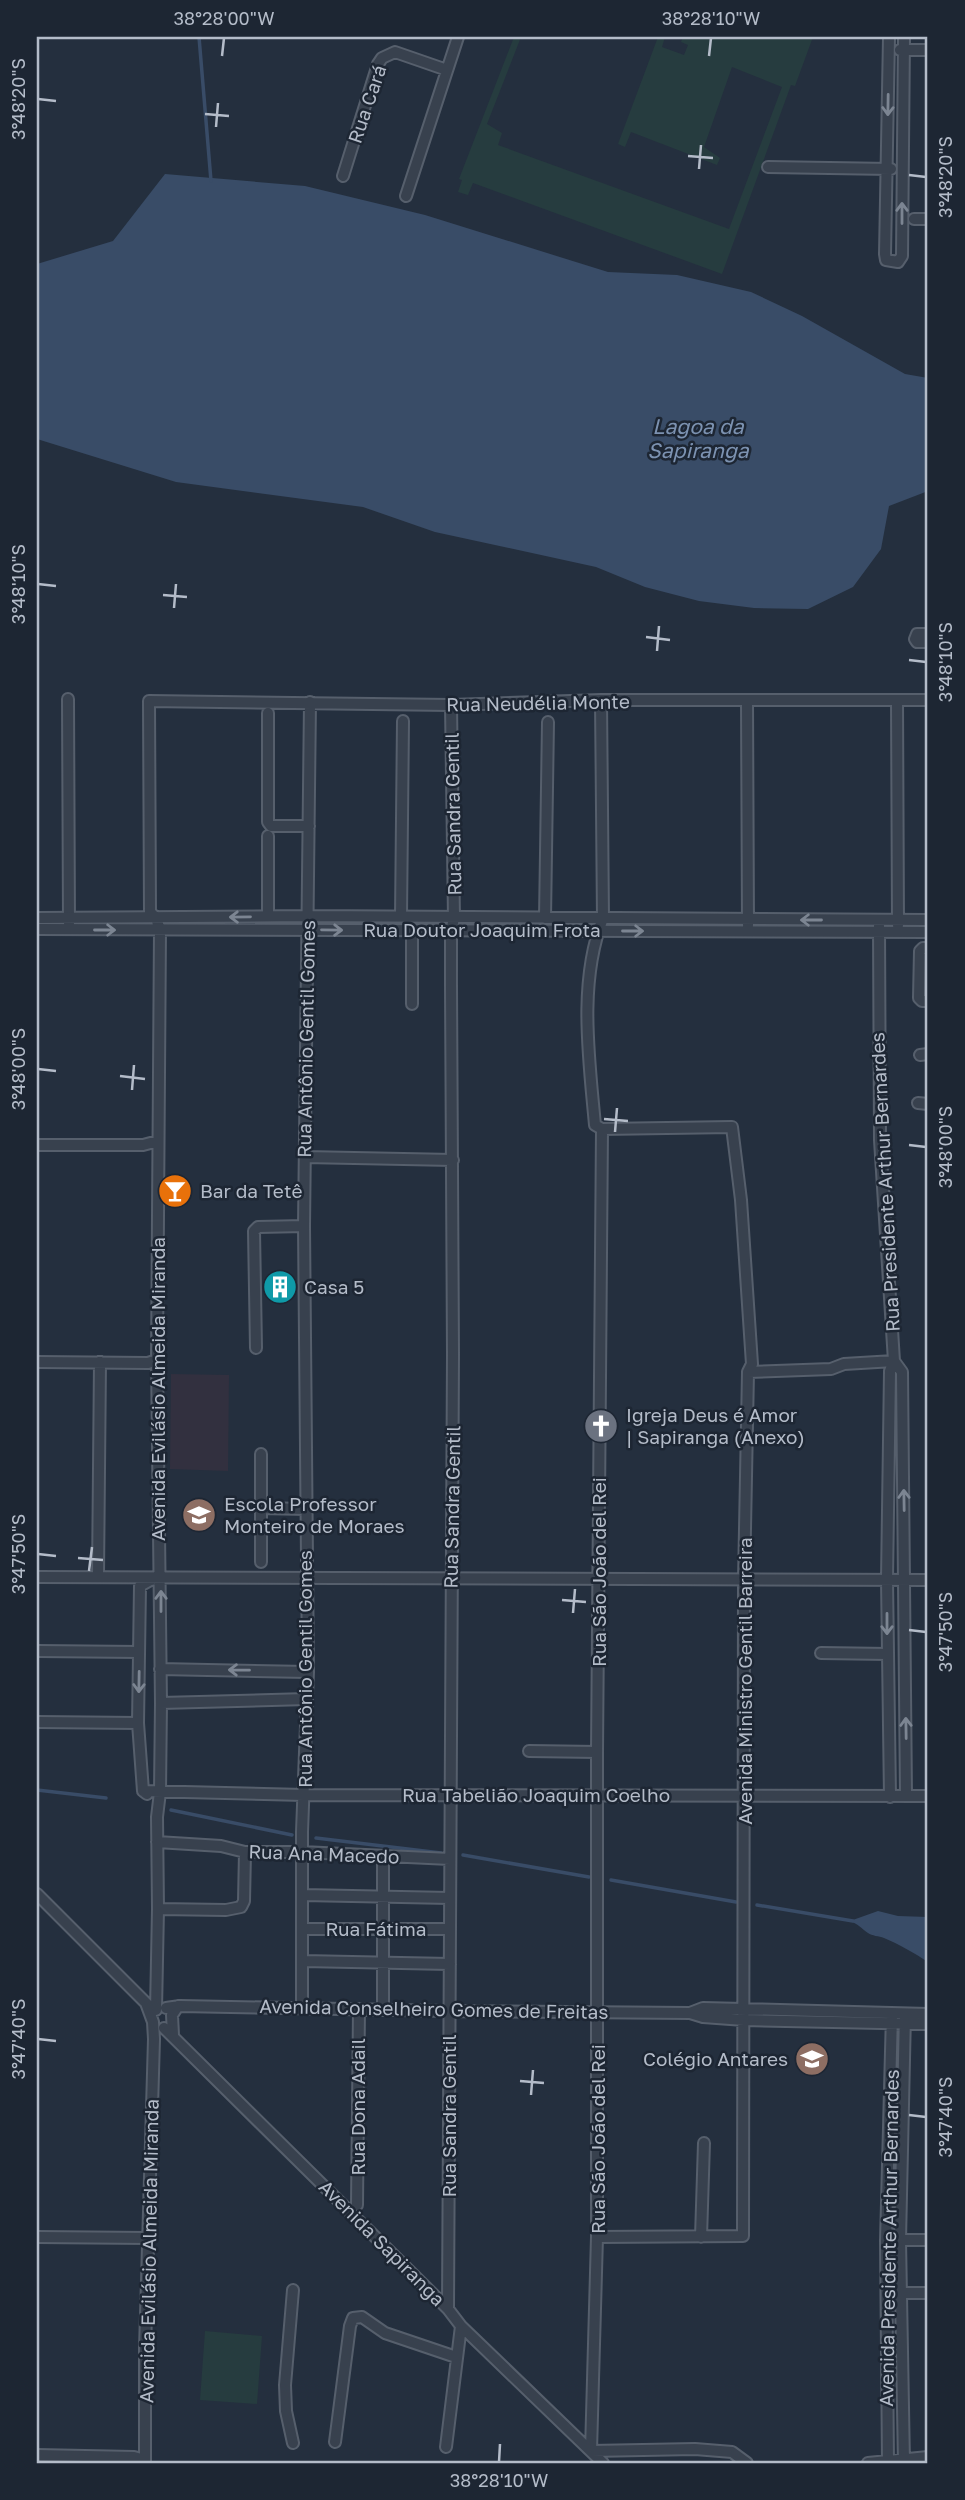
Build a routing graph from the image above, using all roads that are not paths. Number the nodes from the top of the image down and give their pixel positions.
1 (458, 37) edge
2 (889, 37) edge
3 (904, 37) edge
4 (889, 50) junction
5 (904, 50) junction
6 (928, 50) edge
7 (447, 70) junction
8 (768, 167) dead end
9 (887, 169) junction
10 (902, 169) junction
11 (342, 176) dead end
12 (406, 196) dead end
13 (914, 219) dead end
14 (928, 219) edge
15 (928, 634) edge
16 (928, 642) edge
17 (68, 699) dead end
18 (601, 700) junction
19 (897, 700) junction
20 (928, 700) edge
21 (149, 701) joint
22 (747, 701) junction
23 (310, 702) junction
24 (451, 705) junction
25 (268, 713) dead end
26 (403, 721) dead end
27 (548, 722) dead end
28 (309, 826) junction
29 (268, 836) dead end
30 (268, 916) junction
31 (307, 916) junction
32 (37, 918) edge
33 (156, 918) junction
34 (401, 918) junction
35 (454, 918) junction
36 (545, 918) junction
37 (603, 918) junction
38 (879, 920) junction
39 (898, 920) junction
40 (928, 920) edge
41 (69, 924) junction
42 (748, 926) junction
43 (37, 929) edge
44 (307, 929) junction
45 (160, 930) junction
46 (598, 931) junction
47 (412, 932) junction
48 (451, 932) junction
49 (879, 932) junction
50 (898, 932) junction
51 (928, 933) edge
52 (928, 948) edge
53 (928, 1001) edge
54 (412, 1004) dead end
55 (602, 1129) junction
56 (158, 1141) junction
57 (37, 1145) edge
58 (305, 1157) junction
59 (453, 1160) junction
60 (304, 1226) junction
61 (256, 1348) dead end
62 (157, 1360) junction
63 (894, 1361) junction
64 (37, 1362) edge
65 (100, 1362) junction
66 (748, 1372) junction
67 (261, 1454) dead end
68 (261, 1508) junction
69 (306, 1508) junction
70 (261, 1562) dead end
71 (98, 1576) junction
72 (158, 1576) junction
73 (37, 1577) edge
74 (307, 1577) junction
75 (451, 1578) junction
76 (598, 1579) junction
77 (887, 1580) junction
78 (904, 1580) junction
79 (928, 1580) edge
80 (744, 1581) junction
81 (37, 1651) edge
82 (139, 1652) junction
83 (821, 1653) dead end
84 (888, 1654) junction
85 (160, 1669) junction
86 (308, 1672) junction
87 (307, 1699) junction
88 (161, 1703) junction
89 (37, 1722) edge
90 (138, 1723) junction
91 (528, 1751) dead end
92 (597, 1752) junction
93 (143, 1791) junction
94 (160, 1792) junction
95 (450, 1794) junction
96 (304, 1795) junction
97 (597, 1795) junction
98 (745, 1796) junction
99 (906, 1796) junction
100 (928, 1796) edge
101 (890, 1797) junction
102 (157, 1817) junction
103 (158, 1842) junction
104 (245, 1852) junction
105 (302, 1853) junction
106 (383, 1856) junction
107 (450, 1859) junction
108 (37, 1894) edge
109 (303, 1895) junction
110 (383, 1897) junction
111 (450, 1898) junction
112 (158, 1909) junction
113 (303, 1929) junction
114 (383, 1929) junction
115 (450, 1929) junction
116 (303, 1961) junction
117 (383, 1963) junction
118 (450, 1964) junction
119 (302, 2007) junction
120 (359, 2009) junction
121 (383, 2010) junction
122 (449, 2011) junction
123 (598, 2011) junction
124 (928, 2014) edge
125 (744, 2015) junction
126 (164, 2018) junction
127 (899, 2019) junction
128 (928, 2024) edge
129 (704, 2143) dead end
130 (357, 2205) dead end
131 (37, 2237) edge
132 (597, 2237) junction
133 (701, 2237) junction
134 (148, 2238) junction
135 (900, 2240) junction
136 (928, 2240) edge
137 (886, 2241) junction
138 (293, 2290) dead end
139 (901, 2293) junction
140 (928, 2293) edge
141 (448, 2309) junction
142 (461, 2326) junction
143 (456, 2357) junction
144 (335, 2442) dead end
145 (293, 2443) dead end
146 (446, 2448) dead end
147 (591, 2451) junction
148 (37, 2455) edge
149 (928, 2457) edge
150 (904, 2461) edge
151 (145, 2462) edge
152 (888, 2462) edge
153 (603, 2463) edge
154 (747, 2463) edge
155 (868, 2463) edge

1 - 7 street
2 - 4 street
3 - 5 street
4 - 5 street
4 -> 9 street
5 - 6 street
5 - 10 street
7 - 11 street, Rua Cará
7 - 12 street
8 - 9 street
9 - 10 street
9 -> 10 street
13 - 14 street
15 - 16 street
17 - 41 street
18 - 22 street, Rua Neudélia Monte
18 - 24 street, Rua Neudélia Monte
18 - 37 street, Rua São João del Rei
19 - 20 street, Rua Neudélia Monte
19 - 22 street, Rua Neudélia Monte
19 - 39 street
21 - 23 street, Rua Neudélia Monte
21 - 33 street, Avenida Evilásio Almeida Miranda
22 - 42 street
23 - 24 street, Rua Neudélia Monte
23 - 28 street, Rua Antônio Gentil Gomes
24 - 35 street, Rua Sandra Gentil
25 - 28 street
26 - 34 street
27 - 36 street
28 - 31 street, Rua Antônio Gentil Gomes
29 - 30 street
30 - 31 street, Rua Doutor Joaquim Frota
30 -> 33 street, Rua Doutor Joaquim Frota
31 - 34 street, Rua Doutor Joaquim Frota
31 - 44 street, Rua Antônio Gentil Gomes
32 - 41 street, Rua Doutor Joaquim Frota
33 - 41 street, Rua Doutor Joaquim Frota
33 - 45 street, Avenida Evilásio Almeida Miranda
34 - 35 street, Rua Doutor Joaquim Frota
35 - 36 street, Rua Doutor Joaquim Frota
35 - 48 street, Rua Sandra Gentil
36 - 37 street, Rua Doutor Joaquim Frota
37 - 42 street, Rua Doutor Joaquim Frota
37 - 46 street, Rua São João del Rei
38 - 39 street, Rua Doutor Joaquim Frota
38 -> 42 street, Rua Doutor Joaquim Frota
38 - 49 street, Rua Presidente Arthur Bernardes
39 - 40 street, Rua Doutor Joaquim Frota
39 - 50 street
41 - 43 street, Rua Doutor Joaquim Frota
41 -> 45 street, Rua Doutor Joaquim Frota
46 -> 42 street, Rua Doutor Joaquim Frota
42 - 49 street, Rua Doutor Joaquim Frota
44 - 45 street, Rua Doutor Joaquim Frota
44 -> 47 street, Rua Doutor Joaquim Frota
44 - 58 street, Rua Antônio Gentil Gomes
45 - 56 street, Avenida Evilásio Almeida Miranda
46 - 48 street, Rua Doutor Joaquim Frota
46 - 55 street, Rua São João del Rei
47 - 48 street, Rua Doutor Joaquim Frota
47 - 54 street
48 - 59 street, Rua Sandra Gentil
49 - 50 street, Rua Doutor Joaquim Frota
49 - 63 street, Rua Presidente Arthur Bernardes
50 - 51 street, Rua Doutor Joaquim Frota
52 - 53 street
55 - 66 street, Avenida Ministro Gentil Barreira
55 - 76 street, Rua São João del Rei
56 - 57 street
56 - 62 street, Avenida Evilásio Almeida Miranda
58 - 59 street
58 - 60 street, Rua Antônio Gentil Gomes
59 - 75 street, Rua Sandra Gentil
60 - 61 street
60 - 69 street, Rua Antônio Gentil Gomes
62 - 65 street
62 - 72 street, Avenida Evilásio Almeida Miranda
63 - 66 street
63 - 77 street, Rua Presidente Arthur Bernardes
78 -> 63 street, Rua Presidente Arthur Bernardes
64 - 65 street
65 - 71 street
66 - 80 street, Avenida Ministro Gentil Barreira
67 - 68 street
68 - 69 street
68 - 70 street
69 - 74 street, Rua Antônio Gentil Gomes
71 - 72 street
71 - 73 street
72 - 74 street
72 - 82 street, Avenida Evilásio Almeida Miranda
85 -> 72 street, Avenida Evilásio Almeida Miranda
74 - 75 street
74 - 86 street, Rua Antônio Gentil Gomes
75 - 76 street
75 - 95 street, Rua Sandra Gentil
76 - 80 street
76 - 92 street, Rua São João del Rei
77 - 78 street
77 - 80 street
77 -> 84 street, Rua Presidente Arthur Bernardes
78 - 79 street
99 -> 78 street, Rua Presidente Arthur Bernardes
80 - 98 street, Avenida Ministro Gentil Barreira
81 - 82 street
82 -> 90 street, Avenida Evilásio Almeida Miranda
83 - 84 street
84 - 101 street, Rua Presidente Arthur Bernardes
86 -> 85 street
85 - 88 street, Avenida Evilásio Almeida Miranda
86 - 87 street, Rua Antônio Gentil Gomes
87 - 88 street
87 - 96 street, Rua Antônio Gentil Gomes
88 - 94 street, Avenida Evilásio Almeida Miranda
89 - 90 street
90 - 93 street, Avenida Evilásio Almeida Miranda
91 - 92 street
92 - 97 street, Rua São João del Rei
93 - 94 street, Rua Tabelião Joaquim Coelho
93 - 102 street, Avenida Evilásio Almeida Miranda
94 - 96 street, Rua Tabelião Joaquim Coelho
94 - 102 street, Avenida Evilásio Almeida Miranda
95 - 96 street, Rua Tabelião Joaquim Coelho
95 - 97 street, Rua Tabelião Joaquim Coelho
95 - 107 street, Rua Sandra Gentil
96 - 105 street, Rua Antônio Gentil Gomes
97 - 98 street, Rua Tabelião Joaquim Coelho
97 - 123 street, Rua São João del Rei
98 - 101 street, Rua Tabelião Joaquim Coelho
98 - 125 street, Avenida Ministro Gentil Barreira
99 - 100 street, Rua Tabelião Joaquim Coelho
99 - 101 street, Rua Tabelião Joaquim Coelho
102 - 103 street, Avenida Evilásio Almeida Miranda
103 - 104 street, Rua Ana Macedo
103 - 112 street, Avenida Evilásio Almeida Miranda
104 - 105 street, Rua Ana Macedo
104 - 112 street
105 - 106 street, Rua Ana Macedo
105 - 109 street, Rua Antônio Gentil Gomes
106 - 107 street, Rua Ana Macedo
106 - 110 street
107 - 111 street, Rua Sandra Gentil
108 - 126 street, Avenida Sapiranga
109 - 110 street
109 - 113 street, Rua Antônio Gentil Gomes
110 - 111 street
110 - 114 street
111 - 115 street, Rua Sandra Gentil
112 - 126 street, Avenida Evilásio Almeida Miranda
113 - 114 street, Rua Fátima
113 - 116 street, Rua Antônio Gentil Gomes
114 - 115 street, Rua Fátima
114 - 117 street
115 - 118 street, Rua Sandra Gentil
116 - 117 street
116 - 119 street, Rua Antônio Gentil Gomes
117 - 118 street
117 - 121 street
118 - 122 street, Rua Sandra Gentil
119 - 120 street, Avenida Conselheiro Gomes de Freitas
119 - 126 street, Avenida Conselheiro Gomes de Freitas
120 - 121 street, Avenida Conselheiro Gomes de Freitas
120 - 130 street, Rua Dona Adail
121 - 122 street, Avenida Conselheiro Gomes de Freitas
122 - 123 street, Avenida Conselheiro Gomes de Freitas
122 - 141 street, Rua Sandra Gentil
123 - 125 street, Avenida Conselheiro Gomes de Freitas
123 - 132 street, Rua São João del Rei
124 - 127 street, Avenida Conselheiro Gomes de Freitas
125 - 127 street, Avenida Conselheiro Gomes de Freitas
125 - 133 street, Avenida Ministro Gentil Barreira
126 - 134 street, Avenida Evilásio Almeida Miranda
126 - 141 street, Avenida Sapiranga
127 - 128 street, Avenida Conselheiro Gomes de Freitas
127 - 135 street, Avenida Presidente Arthur Bernardes
127 - 137 street, Avenida Presidente Arthur Bernardes
129 - 133 street
131 - 134 street
132 - 133 street
132 - 147 street, Rua São João del Rei
134 - 151 street, Avenida Evilásio Almeida Miranda
135 - 136 street
135 - 137 street
135 - 139 street, Avenida Presidente Arthur Bernardes
137 - 152 street, Avenida Presidente Arthur Bernardes
138 - 145 street
139 - 140 street
139 - 150 street, Avenida Presidente Arthur Bernardes
141 - 142 street, Avenida Sapiranga
142 - 143 street
142 - 147 street, Avenida Sapiranga
143 - 144 street
143 - 146 street
147 - 153 street, Avenida Sapiranga
147 - 154 street
148 - 151 street
149 - 150 street
150 - 152 street
152 - 155 street

